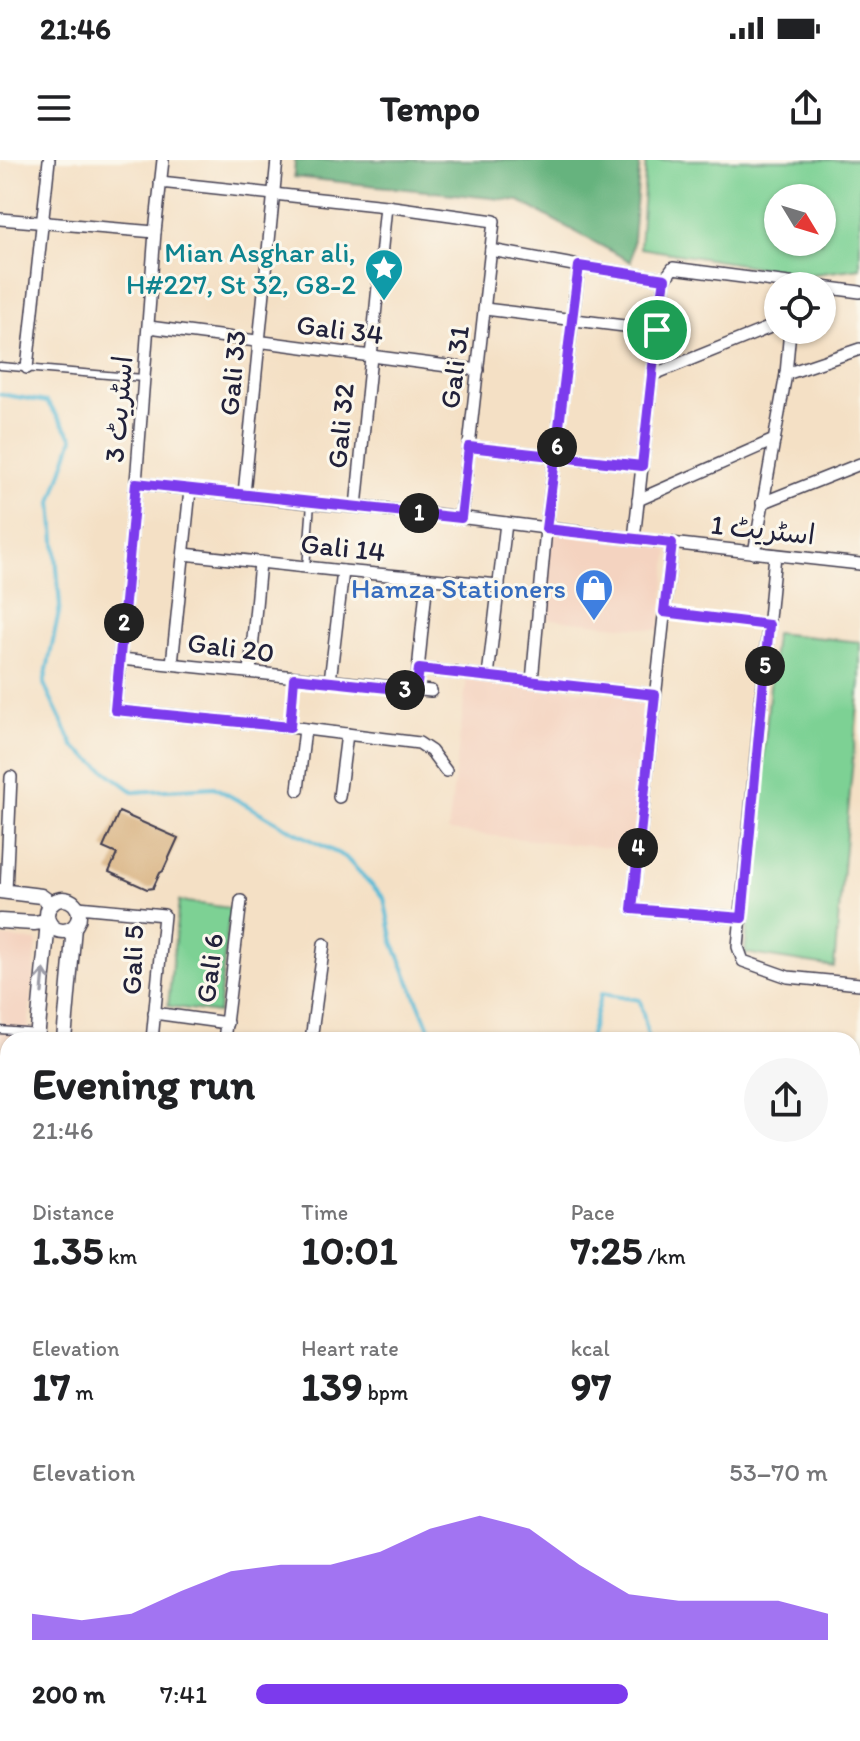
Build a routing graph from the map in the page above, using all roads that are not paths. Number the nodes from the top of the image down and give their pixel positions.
1 (49, 160) edge
2 (163, 160) edge
3 (277, 160) edge
4 (160, 182) junction
5 (273, 195) junction
6 (386, 206) junction
7 (0, 219) edge
8 (43, 222) junction
9 (155, 232) junction
10 (491, 250) junction
11 (579, 266) junction
12 (665, 279) junction
13 (764, 281) edge
14 (836, 289) edge
15 (860, 292) edge
16 (485, 309) junction
17 (572, 319) junction
18 (149, 327) junction
19 (657, 330) junction
20 (764, 330) edge
21 (259, 342) junction
22 (789, 344) edge
23 (860, 349) edge
24 (371, 357) junction
25 (0, 366) edge
26 (27, 368) junction
27 (478, 370) junction
28 (786, 374) junction
29 (652, 375) junction
30 (143, 378) junction
31 (774, 440) junction
32 (469, 447) junction
33 (556, 456) junction
34 (860, 464) edge
35 (642, 466) junction
36 (136, 483) junction
37 (190, 490) junction
38 (244, 494) junction
39 (638, 500) junction
40 (311, 503) junction
41 (762, 503) junction
42 (356, 507) junction
43 (461, 518) junction
44 (506, 523) junction
45 (546, 529) junction
46 (634, 539) junction
47 (672, 543) junction
48 (754, 553) junction
49 (184, 554) junction
50 (775, 555) junction
51 (260, 562) junction
52 (860, 564) edge
53 (306, 568) junction
54 (343, 571) junction
55 (427, 579) junction
56 (499, 585) junction
57 (664, 612) junction
58 (769, 625) junction
59 (121, 659) junction
60 (172, 664) junction
61 (419, 669) junction
62 (250, 672) junction
63 (488, 676) junction
64 (294, 678) junction
65 (330, 681) junction
66 (532, 681) junction
67 (416, 691) junction
68 (431, 691) dead end
69 (655, 695) junction
70 (290, 727) junction
71 (305, 729) junction
72 (347, 734) junction
73 (446, 771) dead end
74 (11, 777) dead end
75 (298, 790) dead end
76 (339, 797) dead end
77 (3, 891) edge
78 (241, 901) dead end
79 (52, 904) junction
80 (78, 907) junction
81 (742, 918) junction
82 (0, 921) edge
83 (48, 921) junction
84 (74, 927) junction
85 (324, 944) dead end
86 (860, 984) edge
87 (154, 1013) junction
88 (227, 1023) junction
89 (38, 1032) edge
90 (65, 1032) edge
91 (153, 1032) edge
92 (225, 1032) edge
93 (312, 1032) edge

1 - 8 street
2 - 4 street, اسٹریٹ 3
3 - 5 street, Gali 33
4 - 5 street
4 - 9 street, اسٹریٹ 3
5 - 6 street
5 - 21 street, Gali 33
6 - 10 street, Gali 31
6 - 24 street, Gali 32
7 - 8 street
8 - 9 street
8 - 26 street
9 - 18 street, اسٹریٹ 3
10 - 11 street
10 - 16 street, Gali 31
11 - 12 street
11 - 17 street
12 - 13 street
12 - 19 street
14 - 15 street
16 - 17 street
16 - 27 street, Gali 31
17 - 19 street
17 - 33 street
18 - 21 street, Gali 34
18 - 30 street, اسٹریٹ 3
19 - 29 street
20 - 29 street
21 - 24 street, Gali 34
21 - 38 street, Gali 33
22 - 28 street
23 - 28 street
24 - 27 street, Gali 34
24 - 42 street, Gali 32
25 - 26 lane
26 - 30 lane
27 - 32 street, Gali 31
28 - 31 street
29 - 35 street
30 - 36 street, اسٹریٹ 3
31 - 39 street
31 - 41 street
32 - 33 street
32 - 43 street, Gali 31
33 - 35 street
33 - 45 street
34 - 41 street
35 - 39 street
36 - 37 street, اسٹریٹ 1
36 - 59 street, اسٹریٹ 3
37 - 38 street, اسٹریٹ 1
37 - 49 street
38 - 40 street, اسٹریٹ 1
39 - 46 street
40 - 42 street, اسٹریٹ 1
40 - 53 lane
41 - 48 street
42 - 43 street, اسٹریٹ 1
43 - 44 street, اسٹریٹ 1
44 - 45 street, اسٹریٹ 1
44 - 56 street
45 - 46 street, اسٹریٹ 1
45 - 66 street
46 - 47 street, اسٹریٹ 1
47 - 48 street, اسٹریٹ 1
47 - 57 street
48 - 50 street, اسٹریٹ 1
49 - 51 street, Gali 14
49 - 60 street
50 - 52 street, اسٹریٹ 1
50 - 58 street
51 - 53 street, Gali 14
51 - 62 street
53 - 54 street, Gali 14
54 - 55 street, Gali 14
54 - 65 street
55 - 56 street, Gali 14
55 - 61 street
56 - 63 street
57 - 58 lane
57 - 69 street
58 - 81 street
59 - 60 street, Gali 20
59 - 70 street, اسٹریٹ 3
60 - 62 street, Gali 20
61 - 63 street
61 - 67 street
62 - 64 street, Gali 20
63 - 66 street
64 - 65 street, Gali 20
64 - 70 lane
65 - 67 street, Gali 20
66 - 69 street
67 - 68 street, Gali 20
69 - 81 street
70 - 71 street
71 - 72 street
71 - 75 street
72 - 73 street
72 - 76 street
74 - 77 street
77 - 79 street
78 - 88 street, Gali 6
79 - 80 street
79 - 83 street
80 - 84 street
80 - 87 street, Gali 5
81 - 86 street
82 - 83 street
83 - 84 street
89 -> 83 street
84 - 90 street
85 - 93 street
87 - 88 street
87 - 91 street, Gali 5
88 - 92 street, Gali 6

